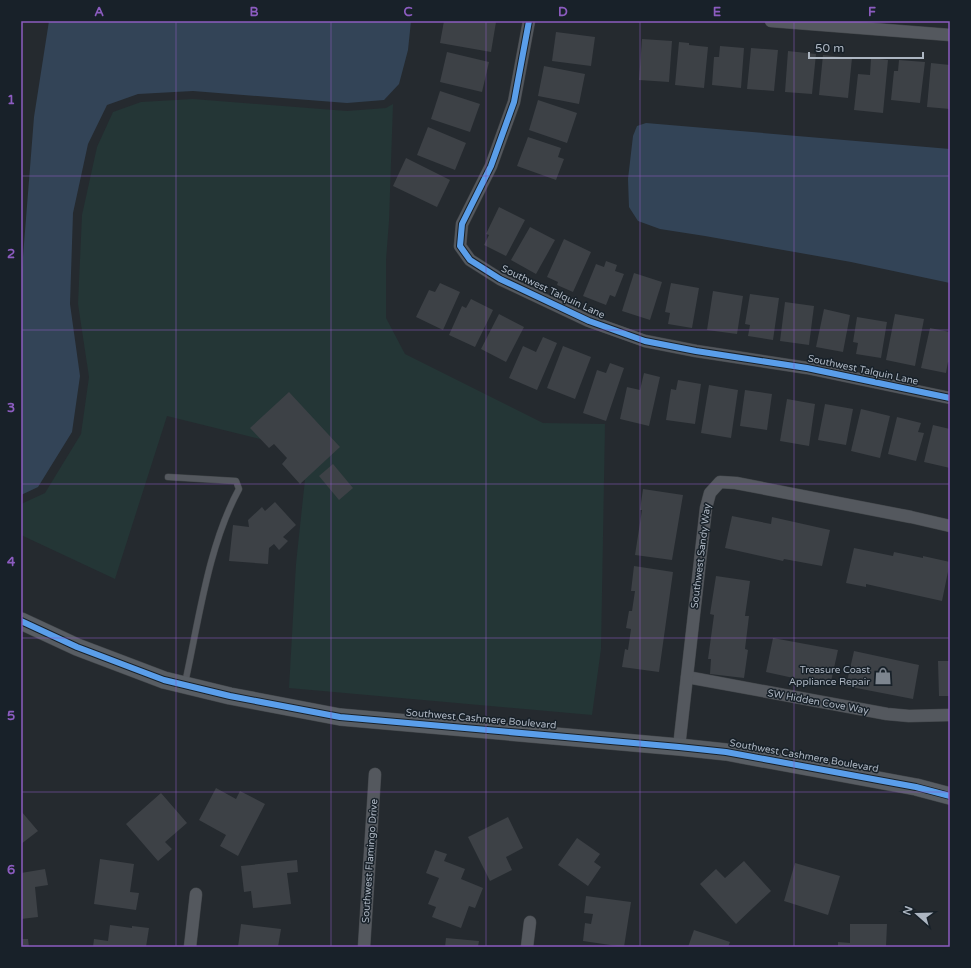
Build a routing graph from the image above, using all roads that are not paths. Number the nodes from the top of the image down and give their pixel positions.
1 (529, 21) edge
2 (771, 21) edge
3 (950, 35) edge
4 (950, 398) edge
5 (168, 477) dead end
6 (950, 526) edge
7 (21, 621) edge
8 (687, 678) junction
9 (184, 685) junction
10 (950, 715) edge
11 (679, 747) junction
12 (375, 774) dead end
13 (950, 796) edge
14 (196, 894) dead end
15 (530, 922) dead end
16 (190, 947) edge
17 (364, 947) edge
18 (527, 947) edge

1 - 4 street, Southwest Talquin Lane
2 - 3 street
5 - 9 lane
6 - 8 street, Southwest Sandy Way
7 - 9 street, Southwest Cashmere Boulevard
8 - 10 street, SW Hidden Cove Way
8 - 11 street, Southwest Sandy Way
9 - 11 street, Southwest Cashmere Boulevard
11 - 13 street, Southwest Cashmere Boulevard
12 - 17 street, Southwest Flamingo Drive
14 - 16 street
15 - 18 street

